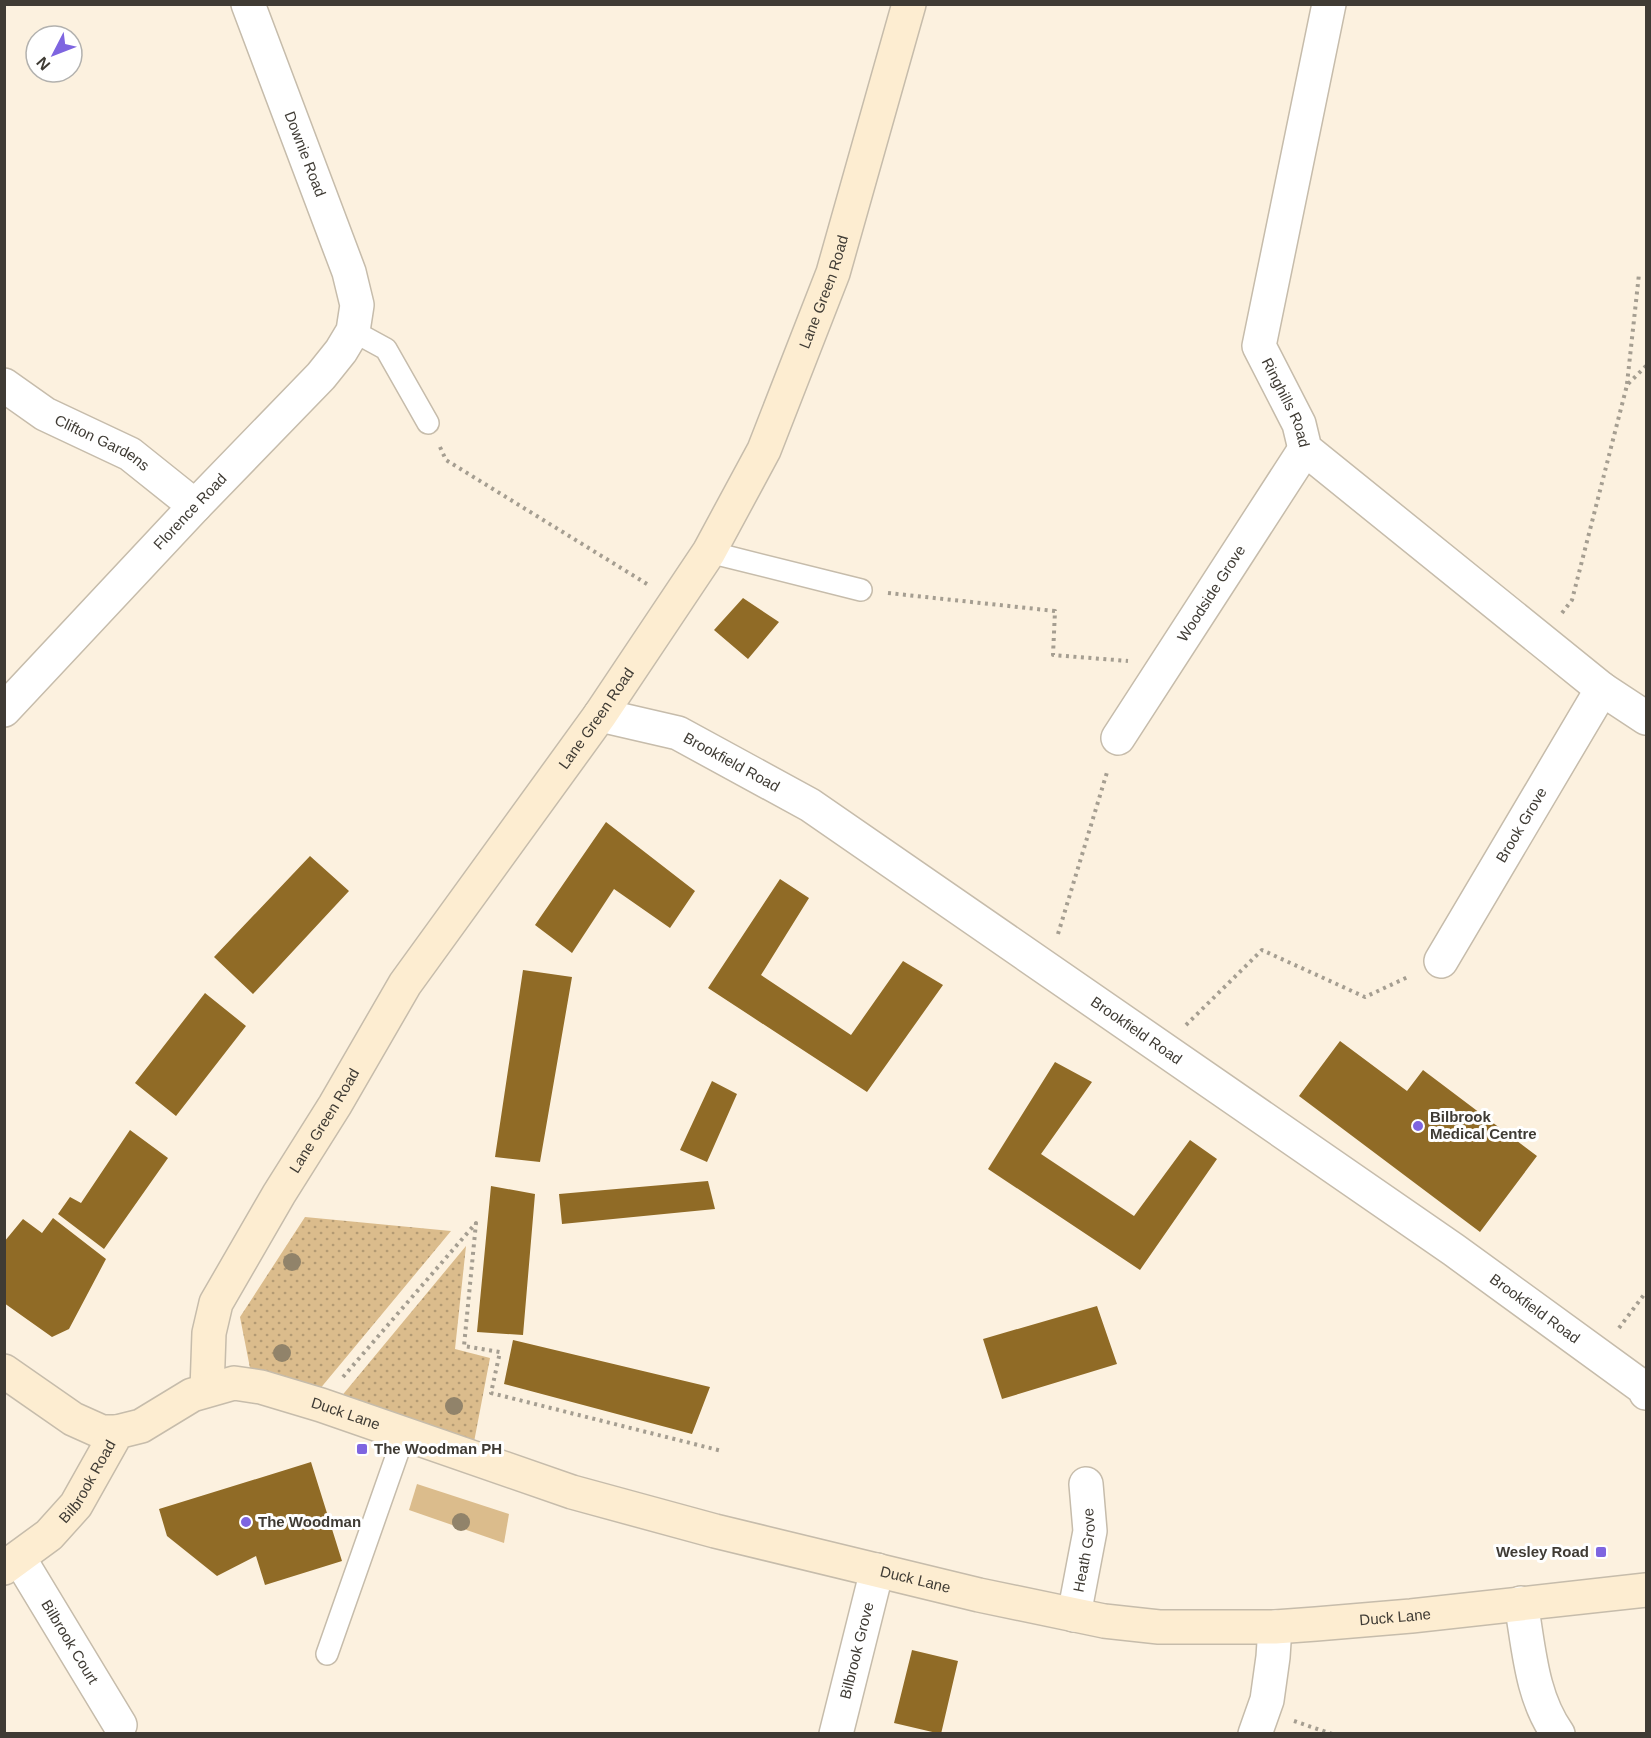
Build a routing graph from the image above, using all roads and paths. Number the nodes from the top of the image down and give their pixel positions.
1 (248, 4) edge
2 (909, 4) edge
3 (1329, 4) edge
4 (1639, 274) dead end
5 (355, 318) junction
6 (1647, 366) edge
7 (1627, 385) junction
8 (4, 386) edge
9 (428, 423) joint
10 (1305, 449) junction
11 (195, 506) junction
12 (709, 552) junction
13 (861, 590) joint
14 (675, 602) junction
15 (1542, 640) junction
16 (1156, 679) junction
17 (1602, 688) junction
18 (4, 710) edge
19 (600, 715) junction
20 (1647, 718) edge
21 (1118, 738) joint
22 (1440, 961) joint
23 (1048, 969) junction
24 (1162, 1048) junction
25 (1647, 1292) edge
26 (1599, 1355) junction
27 (4, 1371) edge
28 (343, 1377) dead end
29 (207, 1390) junction
30 (1647, 1393) edge
31 (117, 1432) junction
32 (404, 1436) junction
33 (722, 1451) dead end
34 (1086, 1484) dead end
35 (12, 1563) edge
36 (877, 1570) junction
37 (1647, 1590) edge
38 (1521, 1603) junction
39 (1074, 1615) junction
40 (1275, 1627) junction
41 (327, 1654) dead end
42 (1285, 1718) dead end
43 (120, 1725) dead end
44 (836, 1734) edge
45 (1255, 1734) edge
46 (1332, 1734) edge
47 (1558, 1734) edge

1 - 5 street, Downie Road
2 - 12 street, Lane Green Road
3 - 10 street, Ringhills Road
4 - 7 path
5 - 9 lane
5 - 11 street, Florence Road
6 - 7 path
7 - 15 path
8 - 11 street, Clifton Gardens
9 - 14 path
10 - 15 street, Ringhills Road
10 - 16 street, Woodside Grove
11 - 18 street, Florence Road
12 - 13 lane
12 - 14 street, Lane Green Road
13 - 16 path
14 - 19 street, Lane Green Road
15 - 17 street, Ringhills Road
16 - 21 street, Woodside Grove
17 - 20 street, Ringhills Road
17 - 22 street, Brook Grove
19 - 23 street, Brookfield Road
19 - 29 street, Lane Green Road
21 - 23 path
22 - 24 path
23 - 24 street, Brookfield Road
24 - 26 street, Brookfield Road
25 - 26 path
26 - 30 street, Brookfield Road
27 - 31 street
28 - 33 path
29 - 31 street, Bilbrook Road
29 - 32 street, Duck Lane
31 - 35 street, Bilbrook Road
32 - 36 street, Duck Lane
32 - 41 lane
34 - 39 street, Heath Grove
35 - 43 street, Bilbrook Court
36 - 39 street, Duck Lane
36 - 44 street, Bilbrook Grove
37 - 38 street, Duck Lane
38 - 40 street, Duck Lane
38 - 47 street
39 - 40 street, Duck Lane
40 - 45 street
42 - 46 path

